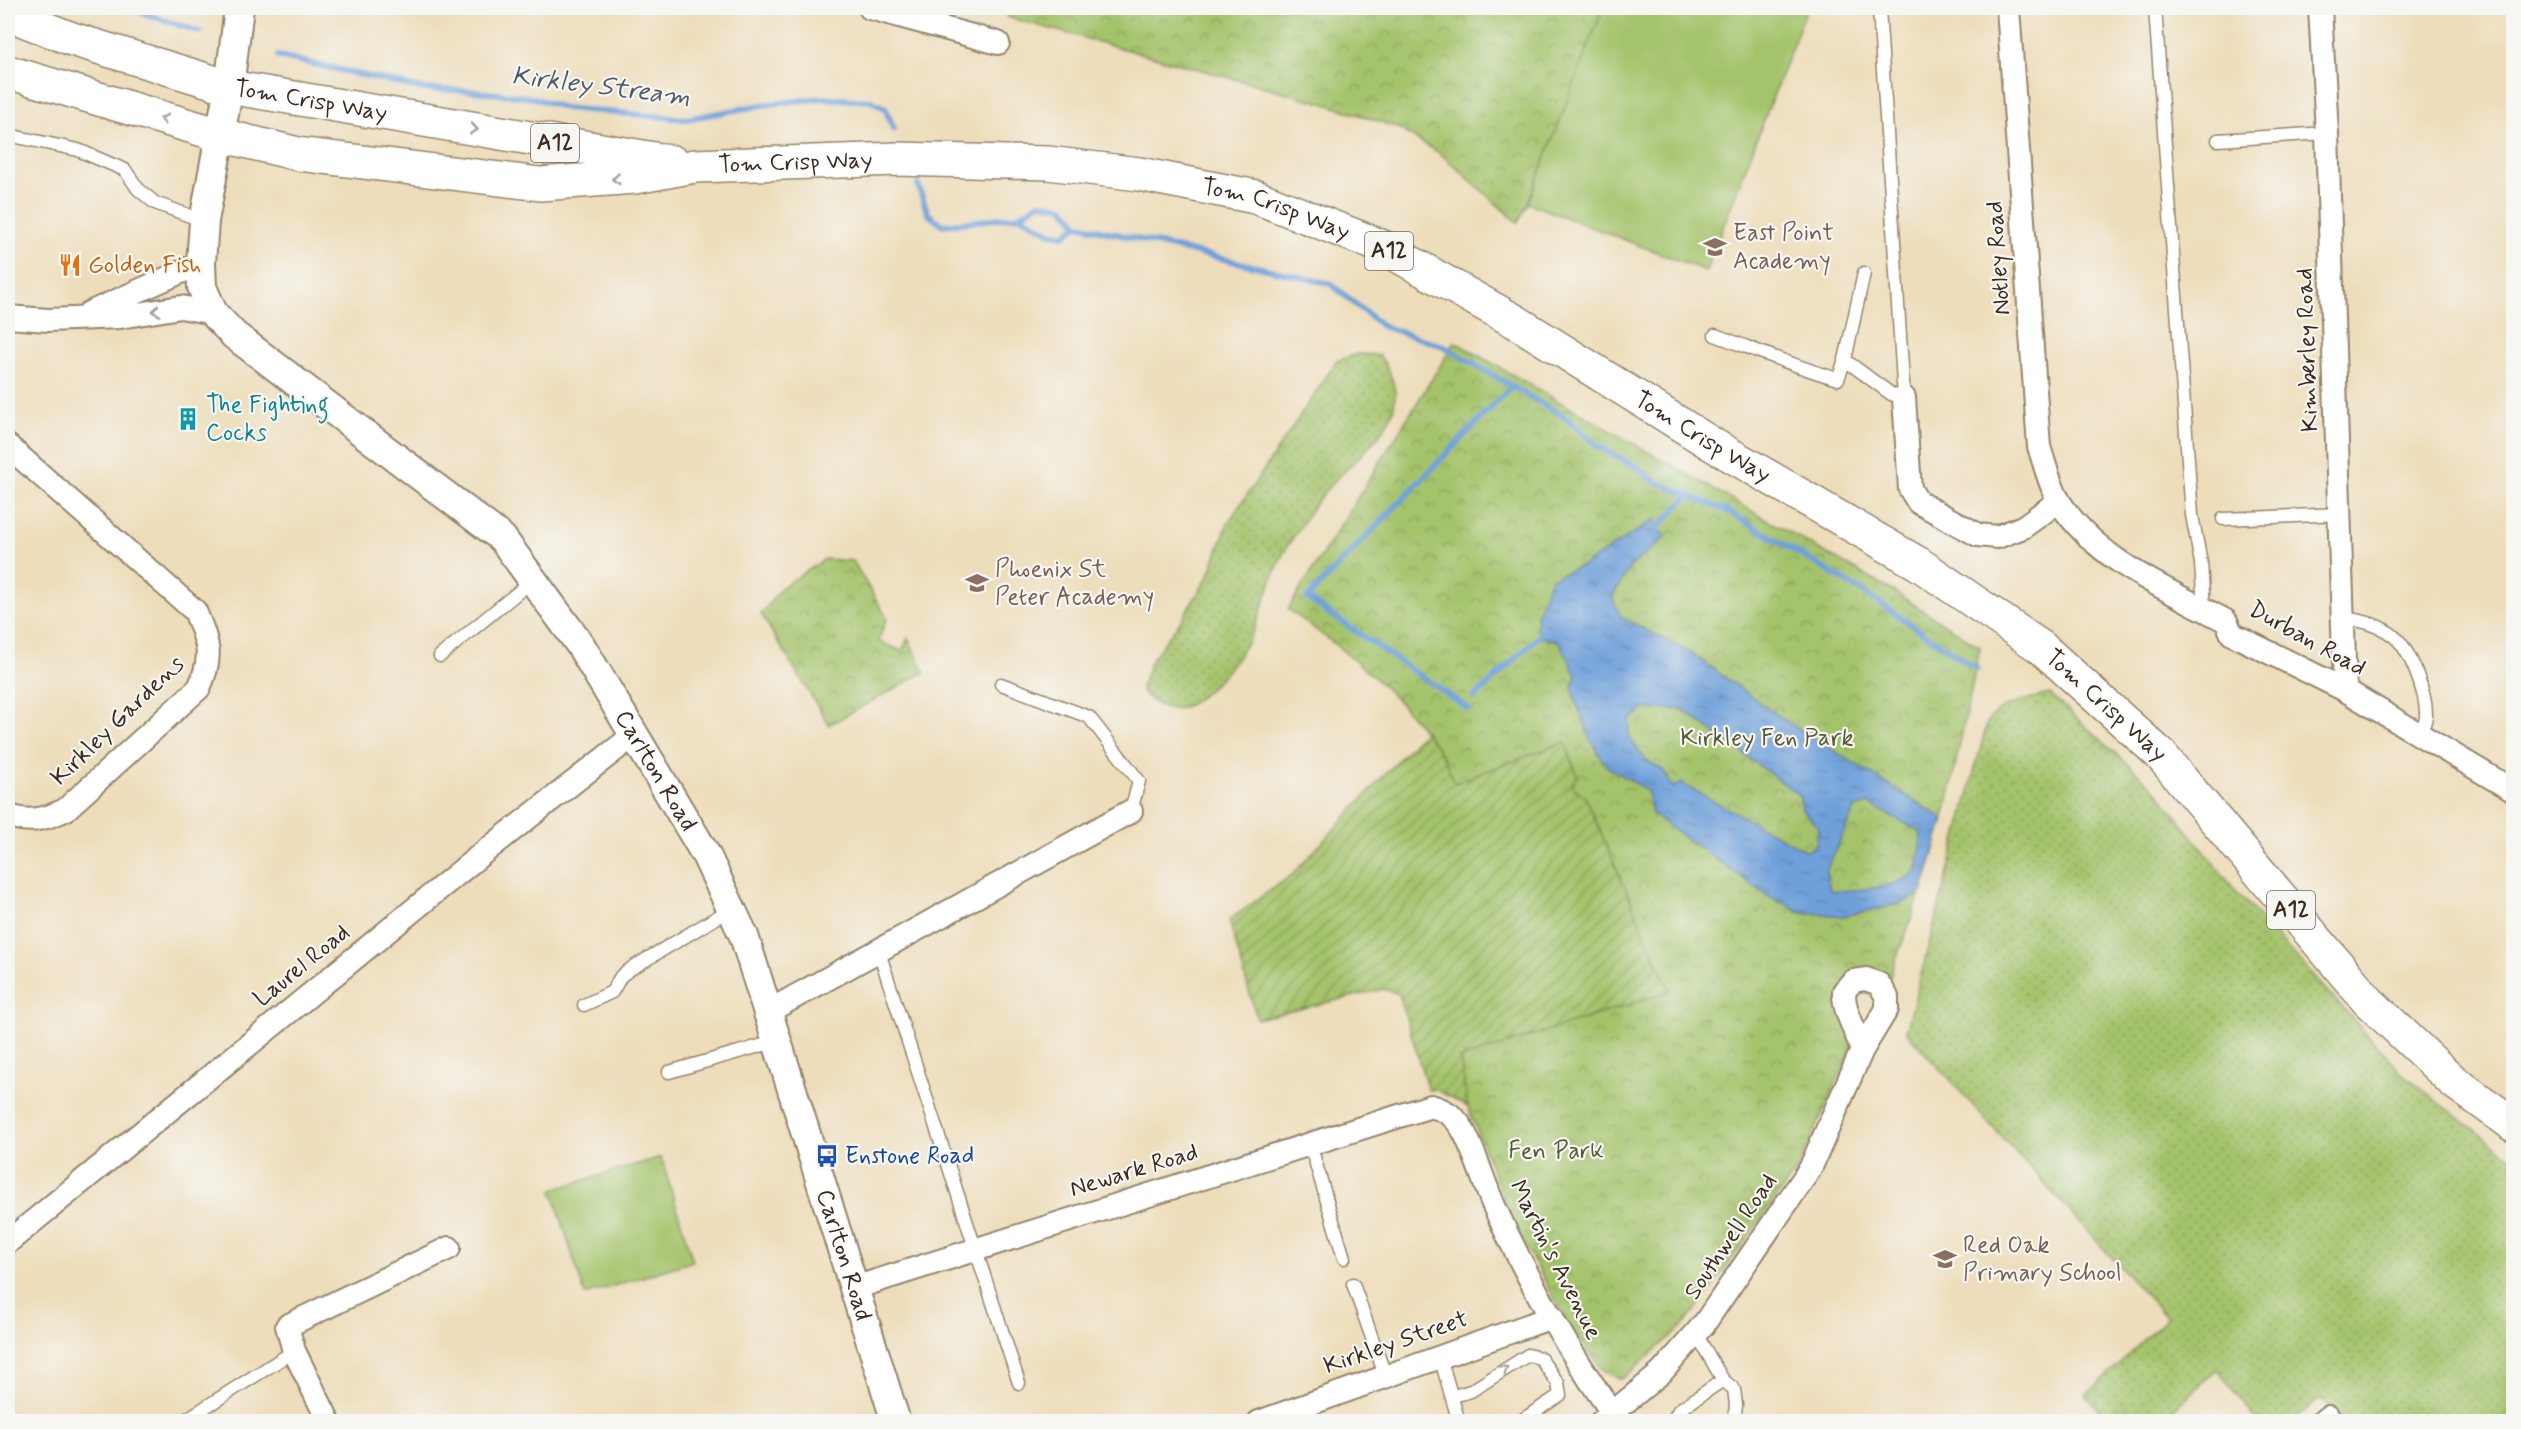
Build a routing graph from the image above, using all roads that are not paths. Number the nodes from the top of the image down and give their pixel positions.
1 (238, 8) edge
2 (870, 8) edge
3 (1879, 8) edge
4 (2008, 8) edge
5 (2155, 8) edge
6 (2320, 8) edge
7 (13, 16) edge
8 (998, 43) dead end
9 (8, 72) edge
10 (230, 87) junction
11 (2327, 133) junction
12 (8, 135) edge
13 (220, 135) junction
14 (2218, 140) dead end
15 (695, 166) junction
16 (470, 176) junction
17 (204, 221) junction
18 (201, 263) junction
19 (1864, 273) dead end
20 (213, 313) junction
21 (8, 318) edge
22 (74, 320) junction
23 (1715, 335) dead end
24 (1845, 360) junction
25 (1904, 398) junction
26 (8, 446) edge
27 (2059, 501) junction
28 (2341, 514) junction
29 (2223, 519) dead end
30 (534, 579) junction
31 (2204, 609) junction
32 (2344, 618) junction
33 (440, 656) dead end
34 (1001, 684) dead end
35 (2345, 690) junction
36 (634, 735) junction
37 (2420, 735) junction
38 (2514, 791) edge
39 (1131, 811) joint
40 (8, 815) edge
41 (732, 908) junction
42 (879, 952) junction
43 (585, 1005) dead end
44 (769, 1011) junction
45 (778, 1041) junction
46 (1862, 1050) dead end
47 (669, 1072) dead end
48 (1431, 1106) joint
49 (2514, 1125) edge
50 (1310, 1144) junction
51 (8, 1242) edge
52 (449, 1248) dead end
53 (976, 1249) junction
54 (1344, 1258) dead end
55 (1353, 1284) dead end
56 (854, 1288) junction
57 (1552, 1317) junction
58 (1696, 1334) junction
59 (294, 1351) junction
60 (1440, 1357) junction
61 (1385, 1375) junction
62 (1723, 1380) junction
63 (1019, 1383) dead end
64 (1453, 1395) junction
65 (1615, 1416) edge
66 (182, 1422) edge
67 (329, 1422) edge
68 (896, 1422) edge
69 (1259, 1422) edge
70 (1459, 1422) edge
71 (1519, 1422) edge
72 (1672, 1422) edge
73 (1734, 1422) edge

1 - 10 street, Carlton Road
2 - 8 street
3 - 25 lane
4 - 27 street, Notley Road
5 - 31 lane
6 - 11 street, Kimberley Road
7 - 10 highway, Tom Crisp Way / A12
7 - 13 highway
13 -> 9 highway, Tom Crisp Way / A12
10 - 13 street, Carlton Road
10 -> 15 highway, Tom Crisp Way / A12
10 - 16 highway
11 - 14 lane
11 - 28 street, Kimberley Road
12 - 17 lane
13 - 16 highway, Tom Crisp Way / A12
13 - 17 street, Carlton Road
15 -> 16 highway, Tom Crisp Way / A12
15 - 49 highway, Tom Crisp Way / A12
17 - 18 street, Carlton Road
18 - 20 street, Carlton Road
18 - 22 street
19 - 24 lane
20 -> 22 street
20 - 30 street, Carlton Road
21 - 22 street
23 - 24 lane
24 - 25 lane
25 - 27 street
26 - 40 street, Kirkley Gardens
27 - 31 street, Durban Road
28 - 29 lane
28 - 32 street, Kimberley Road
30 - 33 lane
30 - 36 street, Carlton Road
31 - 35 street, Durban Road
32 - 35 street, Kimberley Road
32 - 37 lane
34 - 39 lane
35 - 37 street, Durban Road
36 - 41 street, Carlton Road
36 - 51 street, Laurel Road
37 - 38 street, Durban Road
39 - 42 street
41 - 43 lane
41 - 44 street, Carlton Road
42 - 44 street
42 - 53 lane
44 - 45 street, Carlton Road
45 - 47 lane
45 - 56 street, Carlton Road
46 - 58 street, Southwell Road
48 - 50 street, Newark Road
48 - 57 street, Martin's Avenue
50 - 53 street, Newark Road
50 - 54 lane
52 - 59 street
53 - 56 street, Newark Road
53 - 63 lane
55 - 61 lane
56 - 68 street, Carlton Road
57 - 60 street, Kirkley Street
57 - 65 street, Martin's Avenue
58 - 62 lane
58 - 65 street, Southwell Road
59 - 66 lane
59 - 67 street
60 - 61 street, Kirkley Street
60 - 64 lane
61 - 69 street, Kirkley Street
62 - 72 lane
62 - 73 lane
64 - 70 lane
64 -> 71 lane

